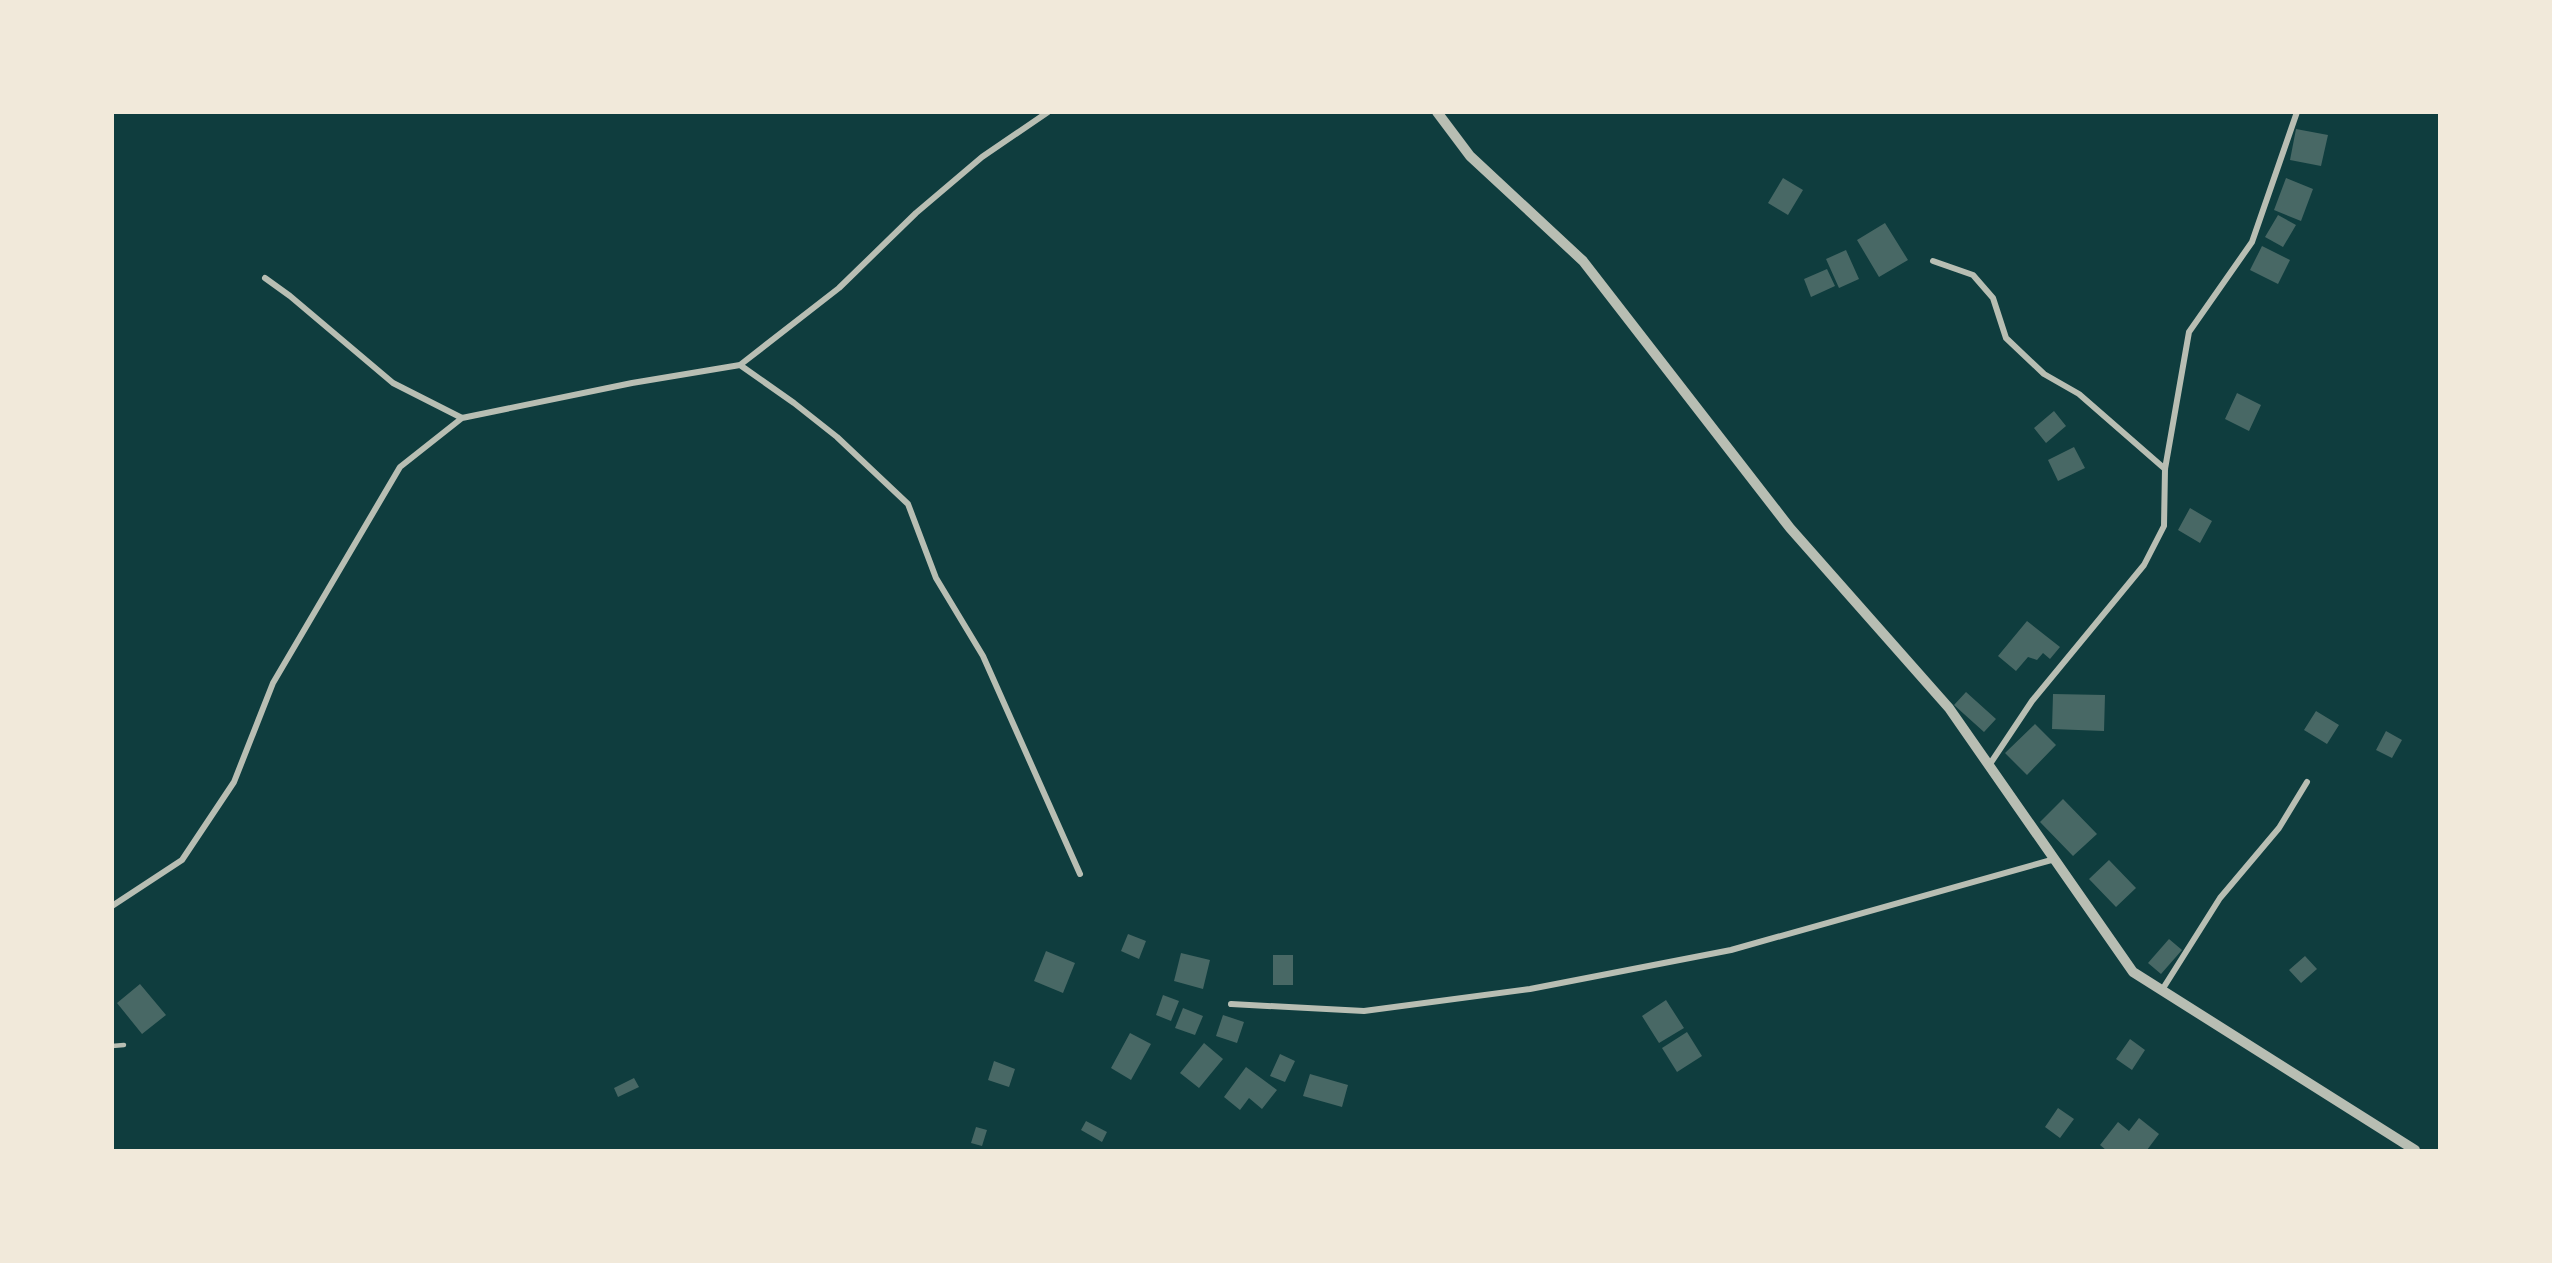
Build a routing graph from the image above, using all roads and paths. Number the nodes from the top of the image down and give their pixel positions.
1 (1048, 112) edge
2 (1437, 112) edge
3 (2297, 112) edge
4 (1933, 261) dead end
5 (265, 278) dead end
6 (740, 365) junction
7 (462, 418) junction
8 (2165, 469) junction
9 (1990, 764) junction
10 (2307, 782) dead end
11 (2056, 859) junction
12 (1080, 874) dead end
13 (112, 906) edge
14 (2162, 990) junction
15 (1231, 1004) dead end
16 (112, 1046) edge
17 (124, 1046) dead end
18 (2415, 1150) edge

1 - 6 street
2 - 9 street
3 - 8 street
4 - 8 street
5 - 7 street
6 - 7 street
6 - 12 street
7 - 13 street
8 - 9 street
9 - 11 street
10 - 14 street
11 - 14 street
11 - 15 street
14 - 18 street
16 - 17 lane

